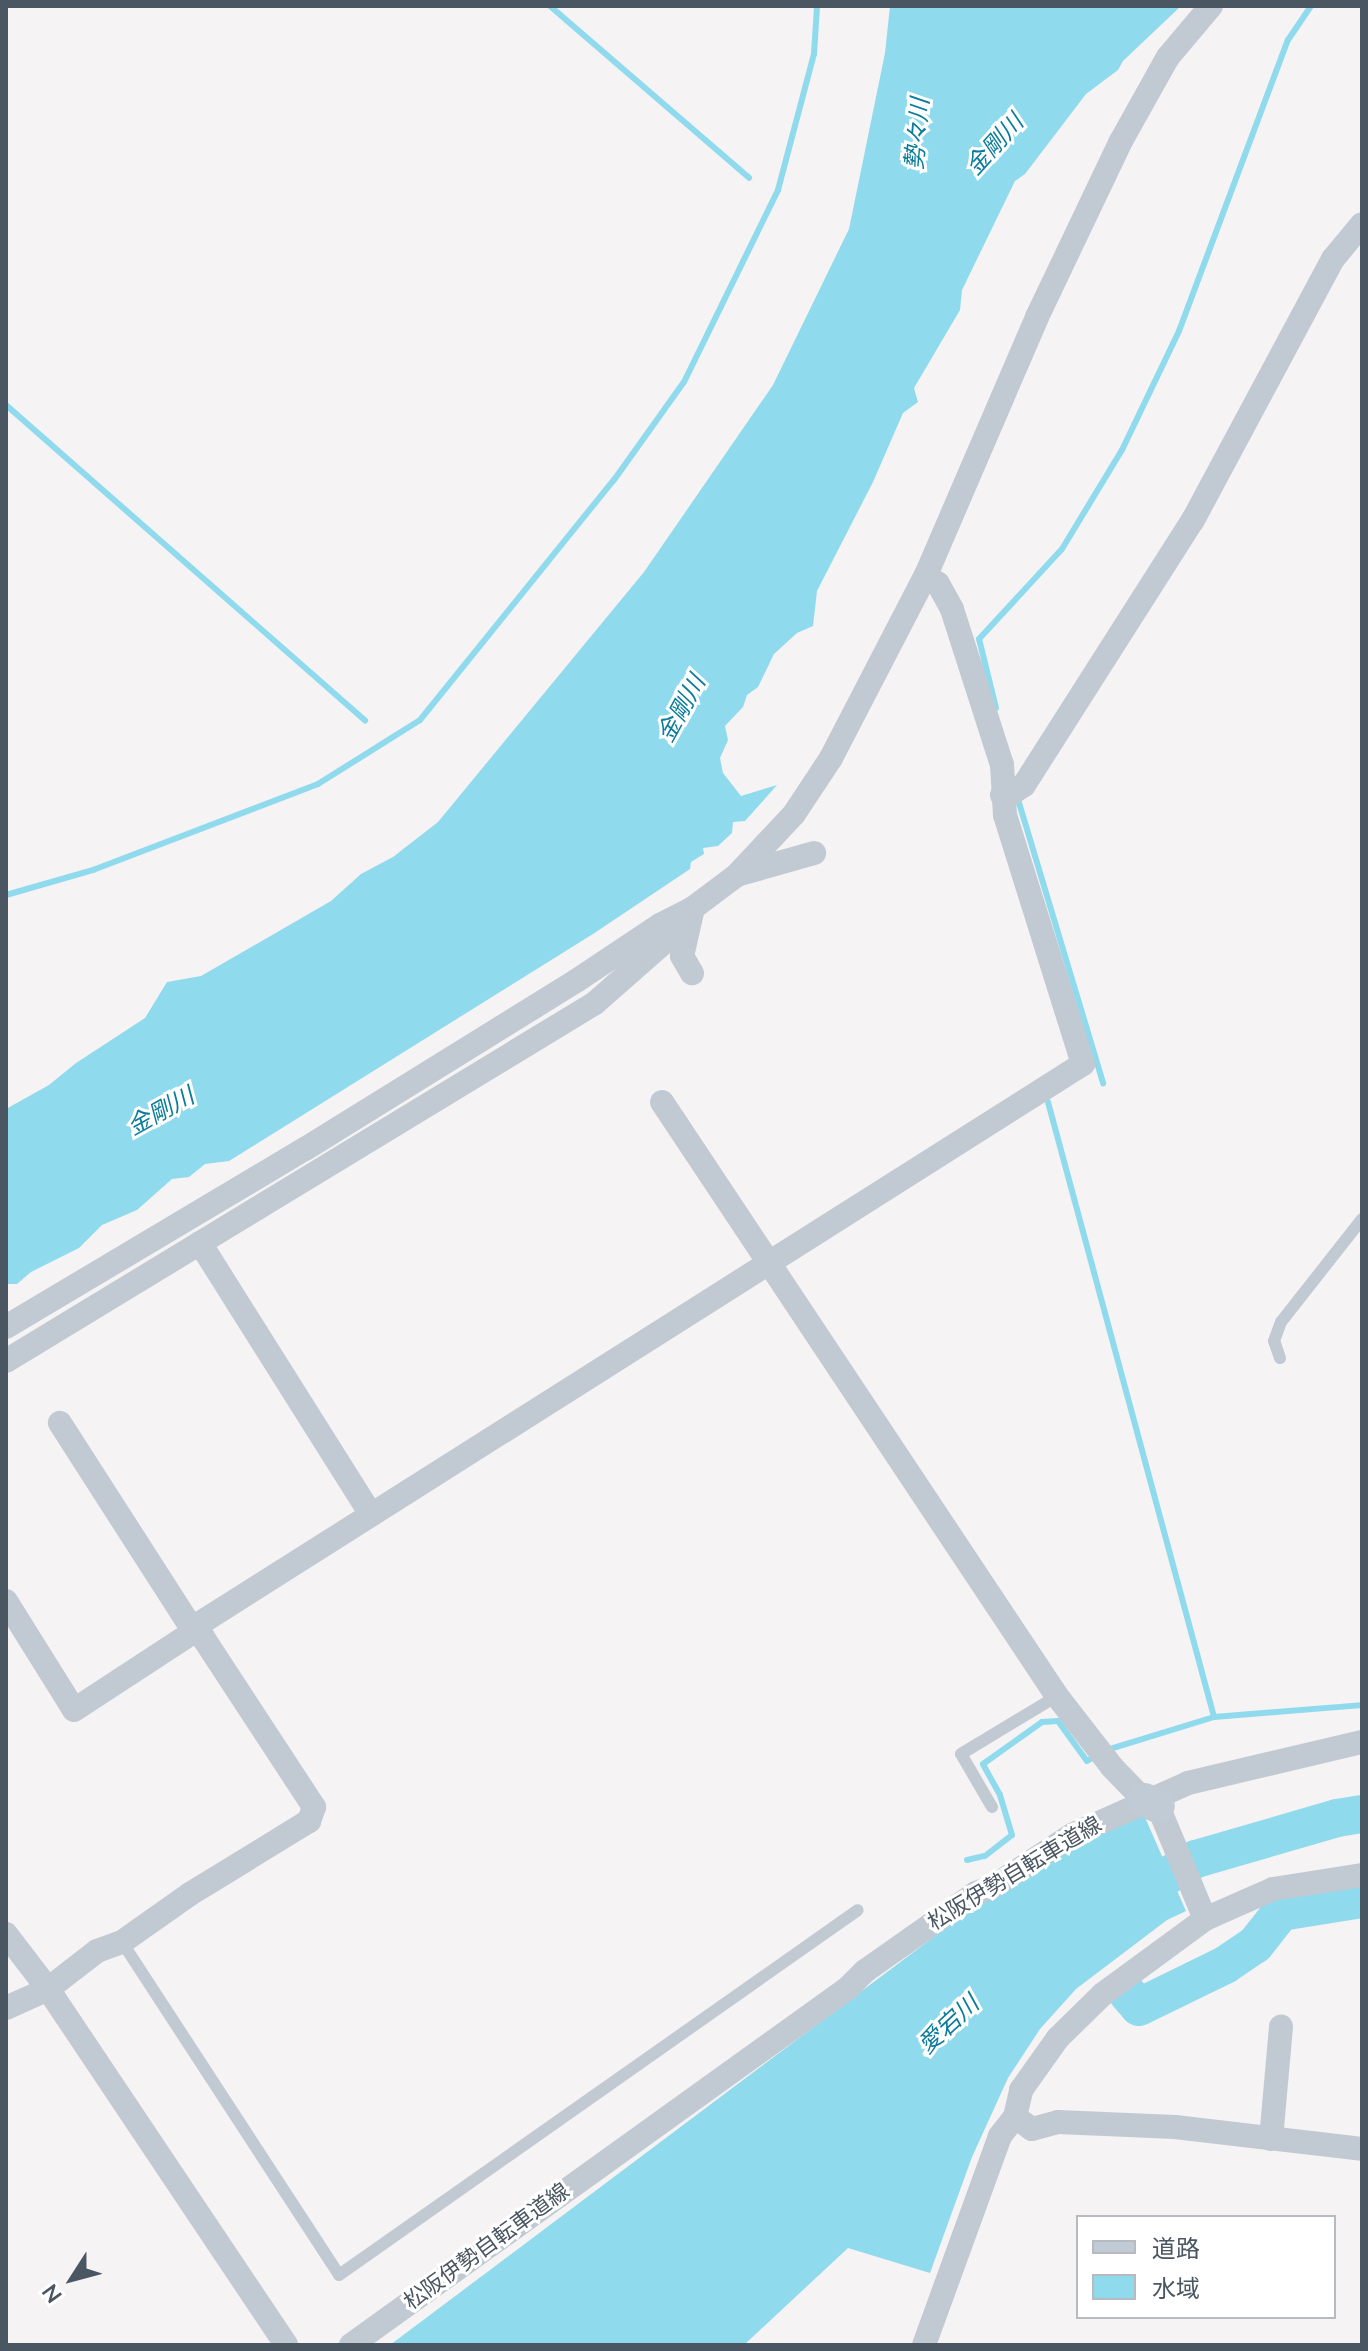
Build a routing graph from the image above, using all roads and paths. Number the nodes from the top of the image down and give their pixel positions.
1 (1211, 6) edge
2 (1362, 224) edge
3 (926, 575) junction
4 (1012, 792) junction
5 (814, 853) dead end
6 (737, 875) junction
7 (693, 908) junction
8 (692, 973) dead end
9 (662, 1102) dead end
10 (1362, 1219) edge
11 (200, 1243) junction
12 (769, 1264) junction
13 (6, 1327) edge
14 (1280, 1358) dead end
15 (6, 1361) edge
16 (60, 1423) dead end
17 (371, 1515) junction
18 (6, 1601) edge
19 (198, 1629) junction
20 (1057, 1696) junction
21 (1362, 1742) edge
22 (1151, 1803) junction
23 (992, 1807) dead end
24 (1362, 1875) edge
25 (858, 1910) dead end
26 (1205, 1919) junction
27 (6, 1934) edge
28 (122, 1942) junction
29 (48, 1989) junction
30 (6, 2008) edge
31 (1281, 2026) dead end
32 (1015, 2117) junction
33 (1271, 2139) junction
34 (1362, 2149) edge
35 (286, 2345) edge
36 (351, 2345) edge
37 (924, 2345) edge

1 - 3 street
2 - 4 street
3 - 4 street
3 - 6 street
4 - 12 street
5 - 6 street
6 - 7 street
7 - 8 street
7 - 11 street
7 - 13 street
9 - 12 street
10 - 14 lane
11 - 15 street
11 - 17 street
12 - 17 street
12 - 20 street
16 - 19 street
17 - 19 street
18 - 19 street
19 - 28 street
20 - 22 street
20 - 23 lane
21 - 22 street, 松阪伊勢自転車道線
22 - 26 street
22 - 36 street, 松阪伊勢自転車道線
24 - 26 street
25 - 28 lane
26 - 32 street
27 - 29 street
28 - 29 street
29 - 30 street
29 - 35 street
31 - 33 street
32 - 33 street
32 - 37 street
33 - 34 street

